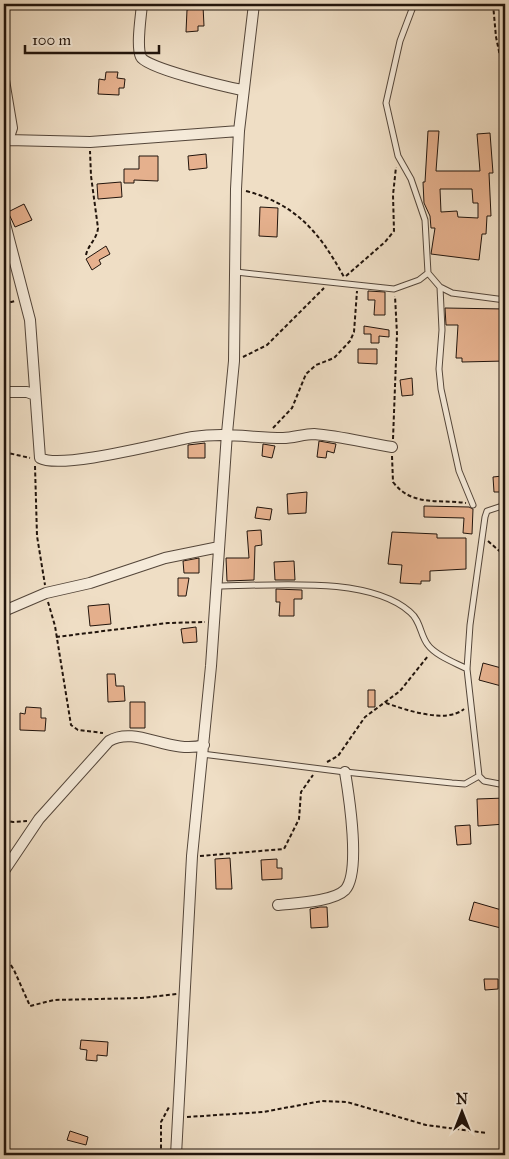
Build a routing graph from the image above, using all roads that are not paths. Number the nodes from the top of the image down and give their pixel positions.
1 (142, 4) edge
2 (414, 4) edge
3 (250, 5) edge
4 (4, 80) edge
5 (242, 90) junction
6 (12, 128) junction
7 (239, 131) junction
8 (6, 140) edge
9 (22, 141) junction
10 (4, 220) edge
11 (5, 234) edge
12 (236, 272) junction
13 (428, 273) junction
14 (440, 287) junction
15 (505, 300) edge
16 (4, 392) edge
17 (35, 395) junction
18 (227, 434) junction
19 (392, 447) road end
20 (473, 505) road end
21 (505, 505) edge
22 (220, 547) junction
23 (216, 586) junction
24 (4, 611) edge
25 (467, 669) junction
26 (203, 749) junction
27 (346, 772) junction
28 (479, 776) junction
29 (505, 785) edge
30 (4, 871) edge
31 (278, 905) dead end
32 (176, 1155) edge

1 - 5 street
2 - 13 lane
3 - 5 street
4 - 6 street
5 - 7 street
6 - 8 street
6 - 9 street
7 - 9 street
7 - 12 street
8 - 9 street
10 - 11 street
11 - 17 street
12 - 13 lane
12 - 18 street
13 - 14 lane
14 - 15 lane
14 - 20 lane
16 - 17 street
17 - 18 street
18 - 19 street
18 - 22 street
21 - 25 lane
22 - 23 street
22 - 24 street
23 - 25 lane
23 - 26 street
25 - 28 lane
26 - 27 lane
26 - 30 street
26 - 32 street
27 - 28 lane
27 - 31 street
28 - 29 lane

